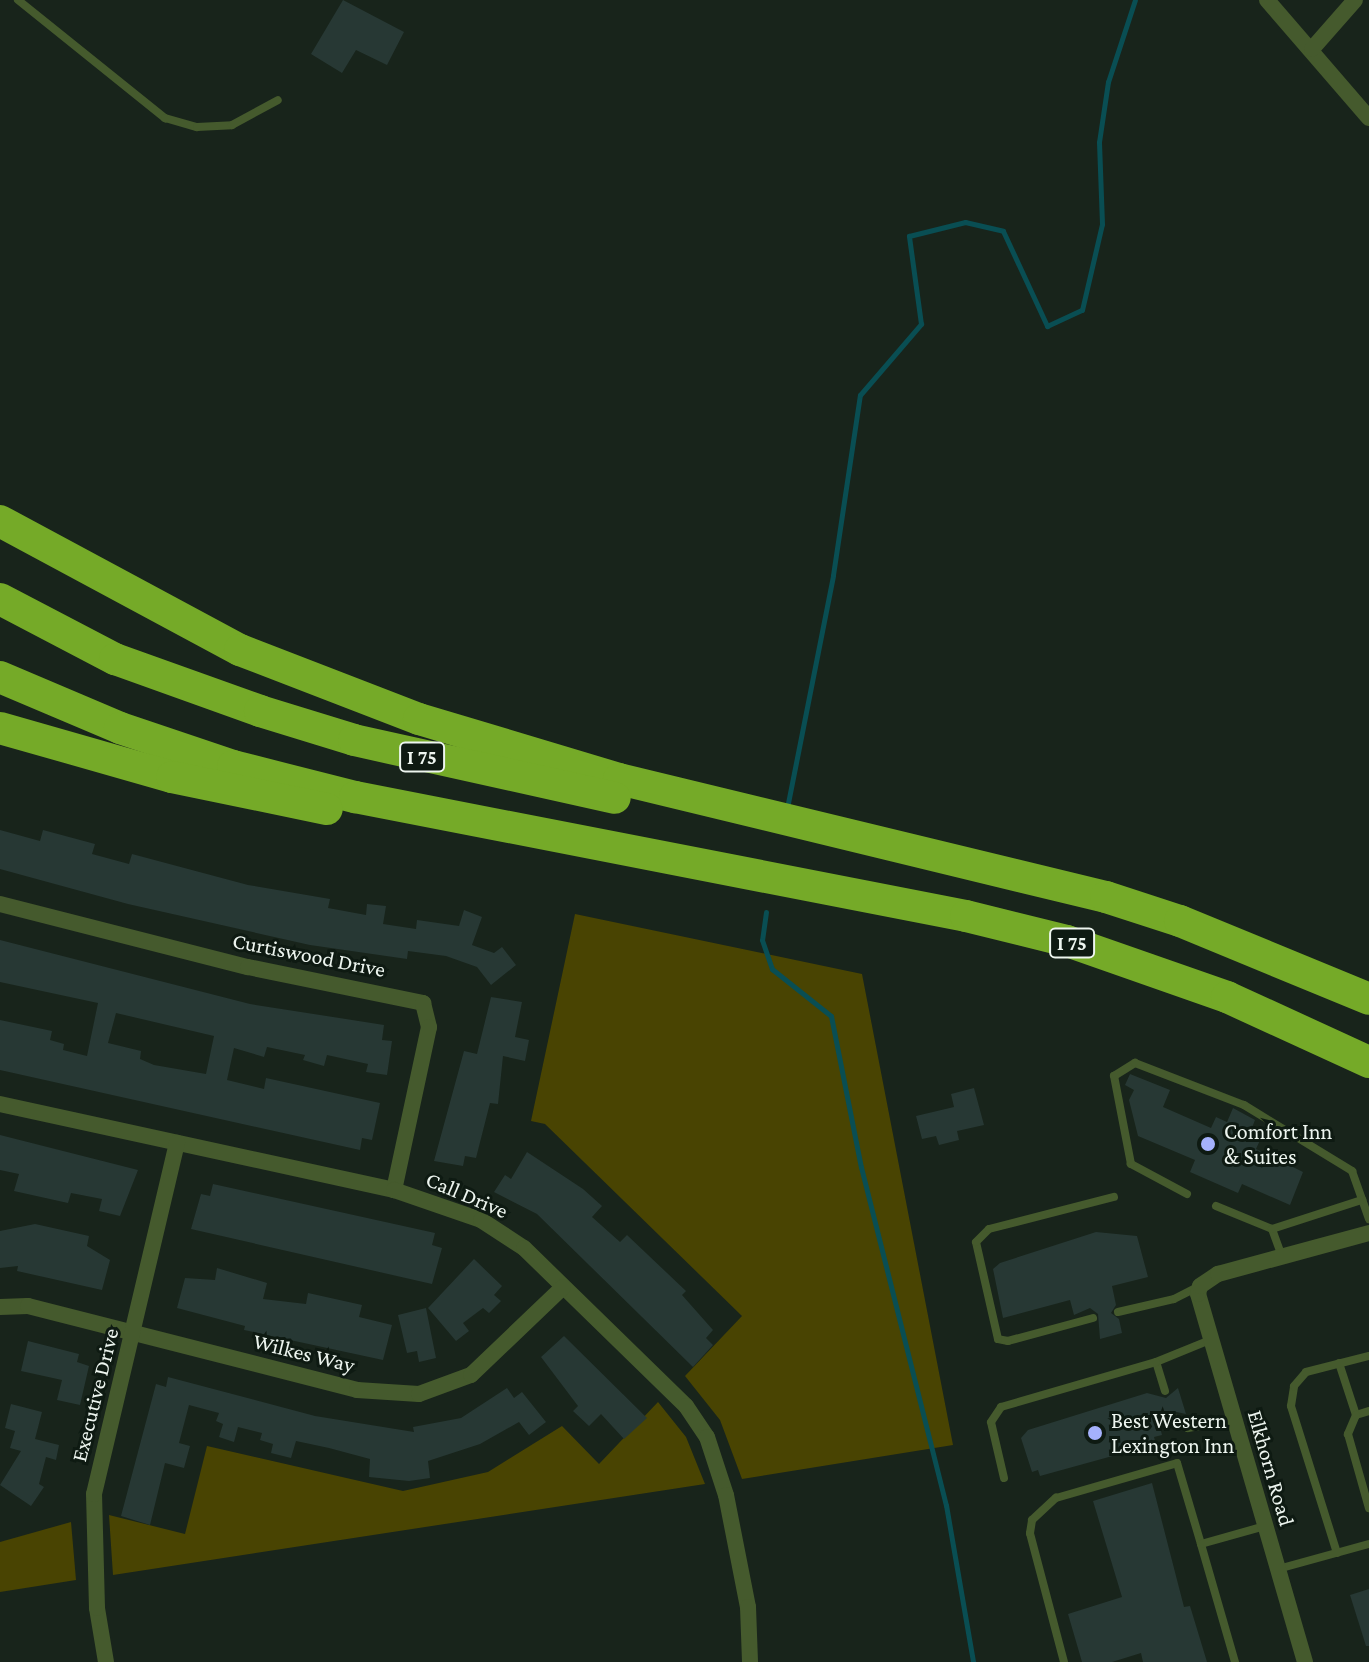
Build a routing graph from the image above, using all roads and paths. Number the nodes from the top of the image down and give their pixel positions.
1 (18, 0) edge
2 (1267, 0) edge
3 (1355, 0) edge
4 (1312, 49) junction
5 (278, 100) dead end
6 (1369, 118) edge
7 (0, 521) edge
8 (0, 599) edge
9 (0, 677) edge
10 (0, 728) edge
11 (867, 839) junction
12 (759, 875) junction
13 (0, 904) edge
14 (1369, 999) edge
15 (1369, 1062) edge
16 (0, 1104) edge
17 (177, 1143) junction
18 (394, 1190) junction
19 (1187, 1194) dead end
20 (1114, 1197) dead end
21 (1362, 1200) junction
22 (1216, 1206) dead end
23 (1369, 1219) edge
24 (1272, 1229) junction
25 (1369, 1233) edge
26 (1282, 1256) junction
27 (1200, 1286) junction
28 (563, 1287) junction
29 (0, 1307) edge
30 (1118, 1312) dead end
31 (1093, 1318) dead end
32 (134, 1332) junction
33 (1210, 1340) junction
34 (1369, 1356) edge
35 (1156, 1362) junction
36 (1339, 1363) junction
37 (1165, 1391) dead end
38 (1369, 1411) edge
39 (1356, 1415) junction
40 (1174, 1418) dead end
41 (1234, 1420) junction
42 (1004, 1478) dead end
43 (1369, 1508) edge
44 (1265, 1526) junction
45 (1201, 1544) junction
46 (1369, 1544) edge
47 (1337, 1553) junction
48 (1278, 1570) junction
49 (106, 1662) edge
50 (750, 1662) edge
51 (1064, 1662) edge
52 (1235, 1662) edge
53 (1305, 1662) edge

1 - 5 lane
2 - 4 street
3 - 4 street
4 - 6 street
7 - 11 highway
8 - 11 highway, I 75
9 - 12 highway, I 75
10 - 12 highway
11 - 14 highway, I 75
12 - 15 highway, I 75
13 - 18 street, Curtiswood Drive
16 - 17 street, Call Drive
17 - 18 street, Call Drive
17 - 32 street, Executive Drive
18 - 28 street, Call Drive
19 - 21 lane
20 - 31 lane
21 - 23 lane
21 - 24 lane
22 - 24 lane
24 - 26 lane
25 - 26 street
26 - 27 street
27 - 30 lane
27 - 33 street, Elkhorn Road
28 - 32 street, Wilkes Way
28 - 50 street, Call Drive
29 - 32 street, Wilkes Way
32 - 49 street, Executive Drive
33 - 35 lane
33 - 41 street, Elkhorn Road
34 - 36 lane
35 - 37 lane
35 - 42 lane
36 - 39 lane
36 - 47 lane
38 - 39 lane
39 - 43 lane
40 - 41 lane
41 - 44 street, Elkhorn Road
44 - 45 lane
44 - 48 street, Elkhorn Road
45 - 51 lane
45 - 52 lane
46 - 47 lane
47 - 48 lane
48 - 53 street, Elkhorn Road

